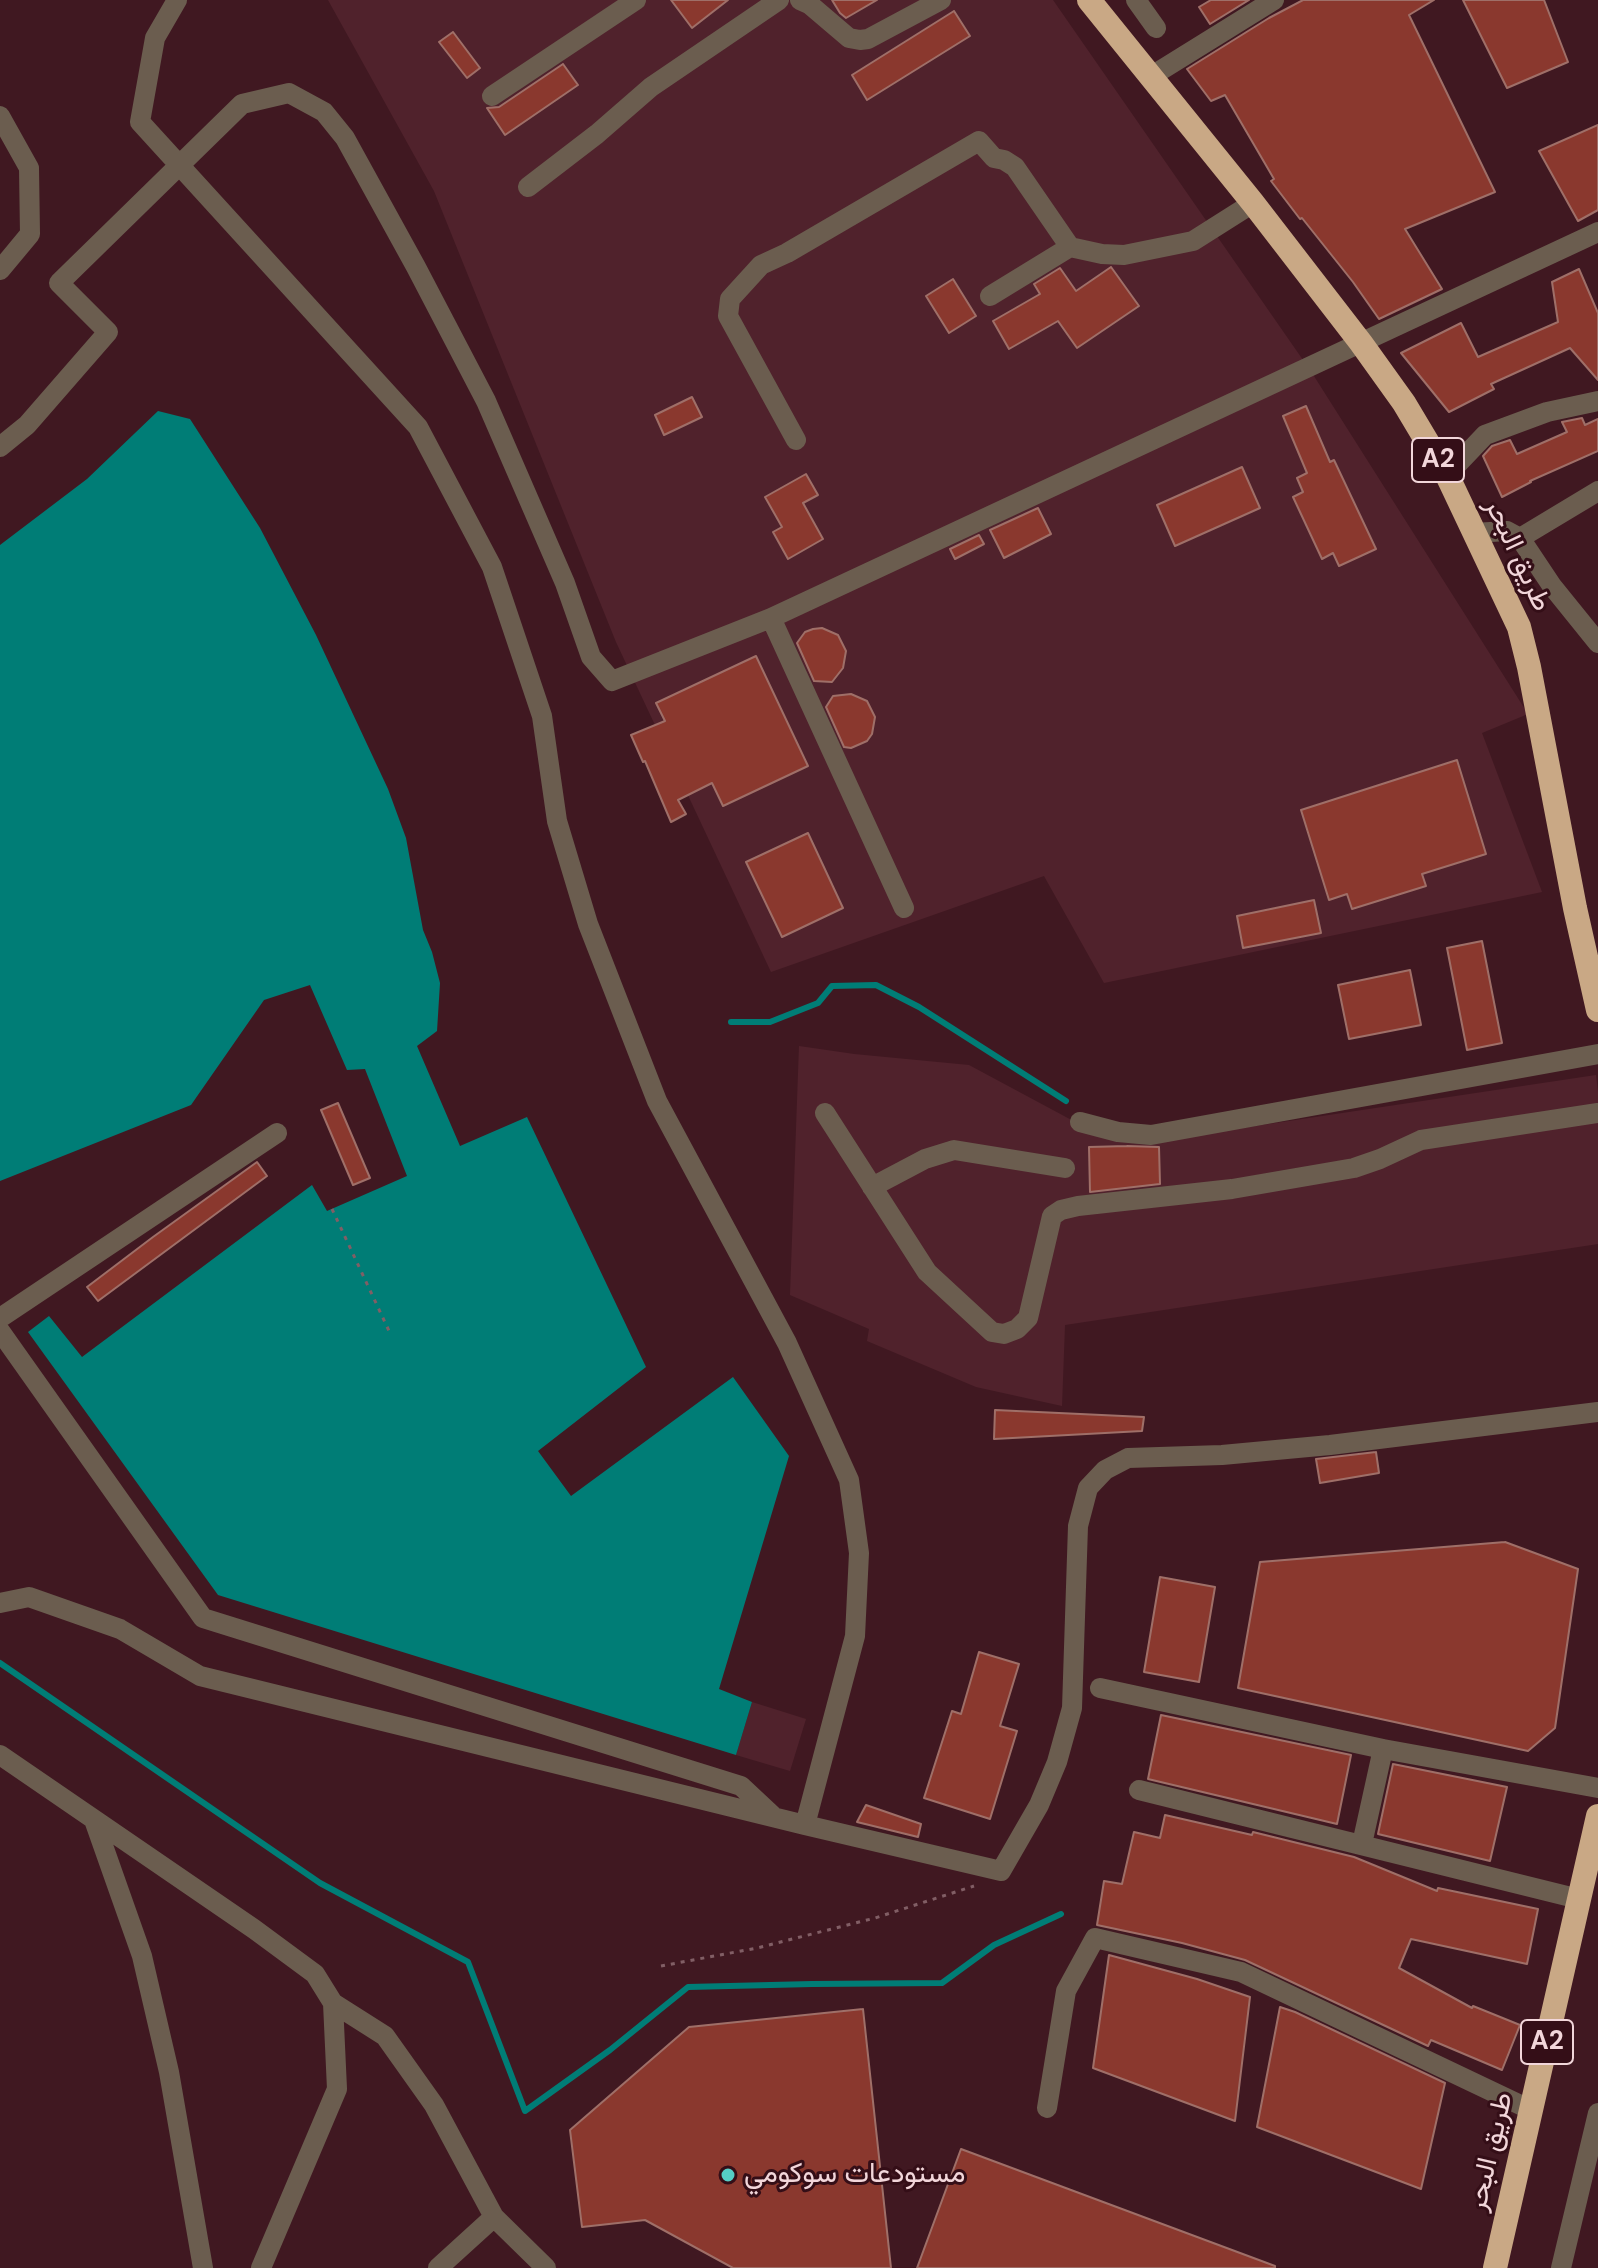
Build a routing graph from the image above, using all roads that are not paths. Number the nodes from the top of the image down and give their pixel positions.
1 (177, 0) edge
2 (636, 0) edge
3 (779, 0) edge
4 (800, 0) edge
5 (941, 0) edge
6 (1089, 0) edge
7 (1136, 0) edge
8 (1274, 0) edge
9 (1156, 28) dead end
10 (1150, 77) junction
11 (492, 96) dead end
12 (0, 116) edge
13 (178, 164) junction
14 (528, 187) dead end
15 (1253, 203) junction
16 (1598, 232) edge
17 (1070, 247) junction
18 (0, 270) edge
19 (990, 296) dead end
20 (1361, 343) junction
21 (1598, 401) edge
22 (796, 440) dead end
23 (0, 447) edge
24 (1447, 475) junction
25 (1598, 491) edge
26 (1474, 533) junction
27 (1520, 538) junction
28 (771, 618) junction
29 (1598, 643) edge
30 (904, 908) dead end
31 (1598, 1010) edge
32 (1598, 1054) edge
33 (825, 1113) dead end
34 (1598, 1113) edge
35 (1080, 1122) dead end
36 (277, 1133) dead end
37 (1065, 1168) dead end
38 (872, 1187) junction
39 (0, 1318) edge
40 (0, 1331) edge
41 (1598, 1412) edge
42 (0, 1603) edge
43 (1100, 1688) dead end
44 (1383, 1749) junction
45 (0, 1755) edge
46 (1598, 1788) edge
47 (1139, 1790) dead end
48 (1598, 1816) edge
49 (775, 1818) junction
50 (94, 1820) junction
51 (805, 1825) junction
52 (1362, 1844) junction
53 (1579, 1899) junction
54 (333, 2003) junction
55 (1047, 2108) dead end
56 (1531, 2110) junction
57 (1598, 2113) edge
58 (494, 2217) junction
59 (203, 2268) edge
60 (261, 2268) edge
61 (438, 2268) edge
62 (546, 2268) edge
63 (1495, 2268) edge
64 (1561, 2268) edge

1 - 13 street
2 - 11 street
3 - 14 street
4 - 5 street
6 - 10 highway, طريق البحر / A2
7 - 9 street
8 - 10 street
10 - 15 highway, طريق البحر / A2
12 - 18 street
13 - 23 street
13 - 28 street
13 - 51 street
15 - 17 street
15 - 20 highway, طريق البحر / A2
16 - 20 street
17 - 19 street
17 - 22 street
20 - 24 highway, طريق البحر / A2
20 - 28 street
21 - 24 street
24 - 26 highway, طريق البحر / A2
25 - 27 street
26 - 27 street
26 - 31 highway, طريق البحر / A2
27 - 29 street
28 - 30 street
32 - 35 street
33 - 38 street
34 - 38 street
36 - 39 street
37 - 38 street
40 - 49 street
41 - 51 street
42 - 49 street
43 - 44 street
44 - 46 street
44 - 52 street
45 - 50 street
47 - 52 street
48 - 53 highway, طريق البحر / A2
49 - 51 street
50 - 54 street
50 - 59 street
52 - 53 street
53 - 56 highway, طريق البحر / A2
54 - 58 street
54 - 60 street
55 - 56 street
56 - 63 highway, طريق البحر / A2
57 - 64 street
58 - 61 street
58 - 62 street

